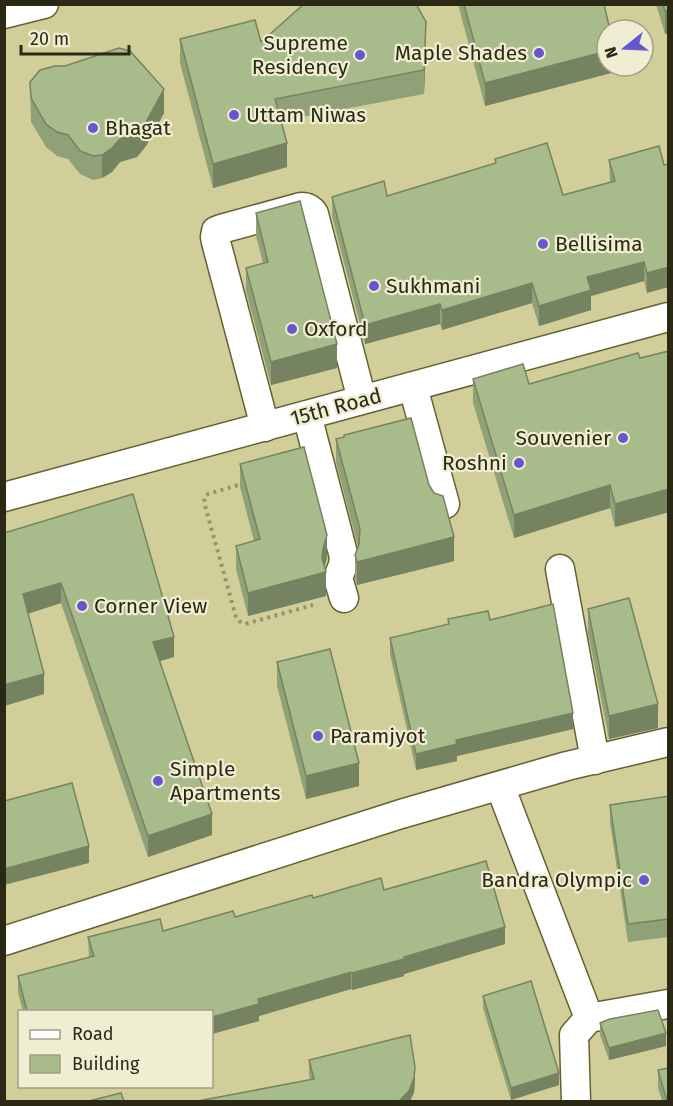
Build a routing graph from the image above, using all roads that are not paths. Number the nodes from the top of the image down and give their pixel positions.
1 (44, 4) edge
2 (4, 14) edge
3 (669, 317) edge
4 (413, 387) junction
5 (362, 400) junction
6 (307, 415) junction
7 (265, 427) junction
8 (4, 497) edge
9 (445, 504) edge
10 (560, 569) dead end
11 (343, 597) road end
12 (669, 742) edge
13 (595, 760) junction
14 (500, 786) junction
15 (4, 941) edge
16 (669, 1004) edge
17 (589, 1018) junction
18 (576, 1101) edge

1 - 2 street
3 - 4 street, 15th Road
4 - 5 street, 15th Road
4 - 9 street
5 - 6 street, 15th Road
5 - 7 street
6 - 7 street, 15th Road
6 - 11 street
7 - 8 street, 15th Road
10 - 13 street
12 - 13 street
13 - 14 street
14 - 15 street
14 - 17 street
16 - 17 street
17 - 18 street

